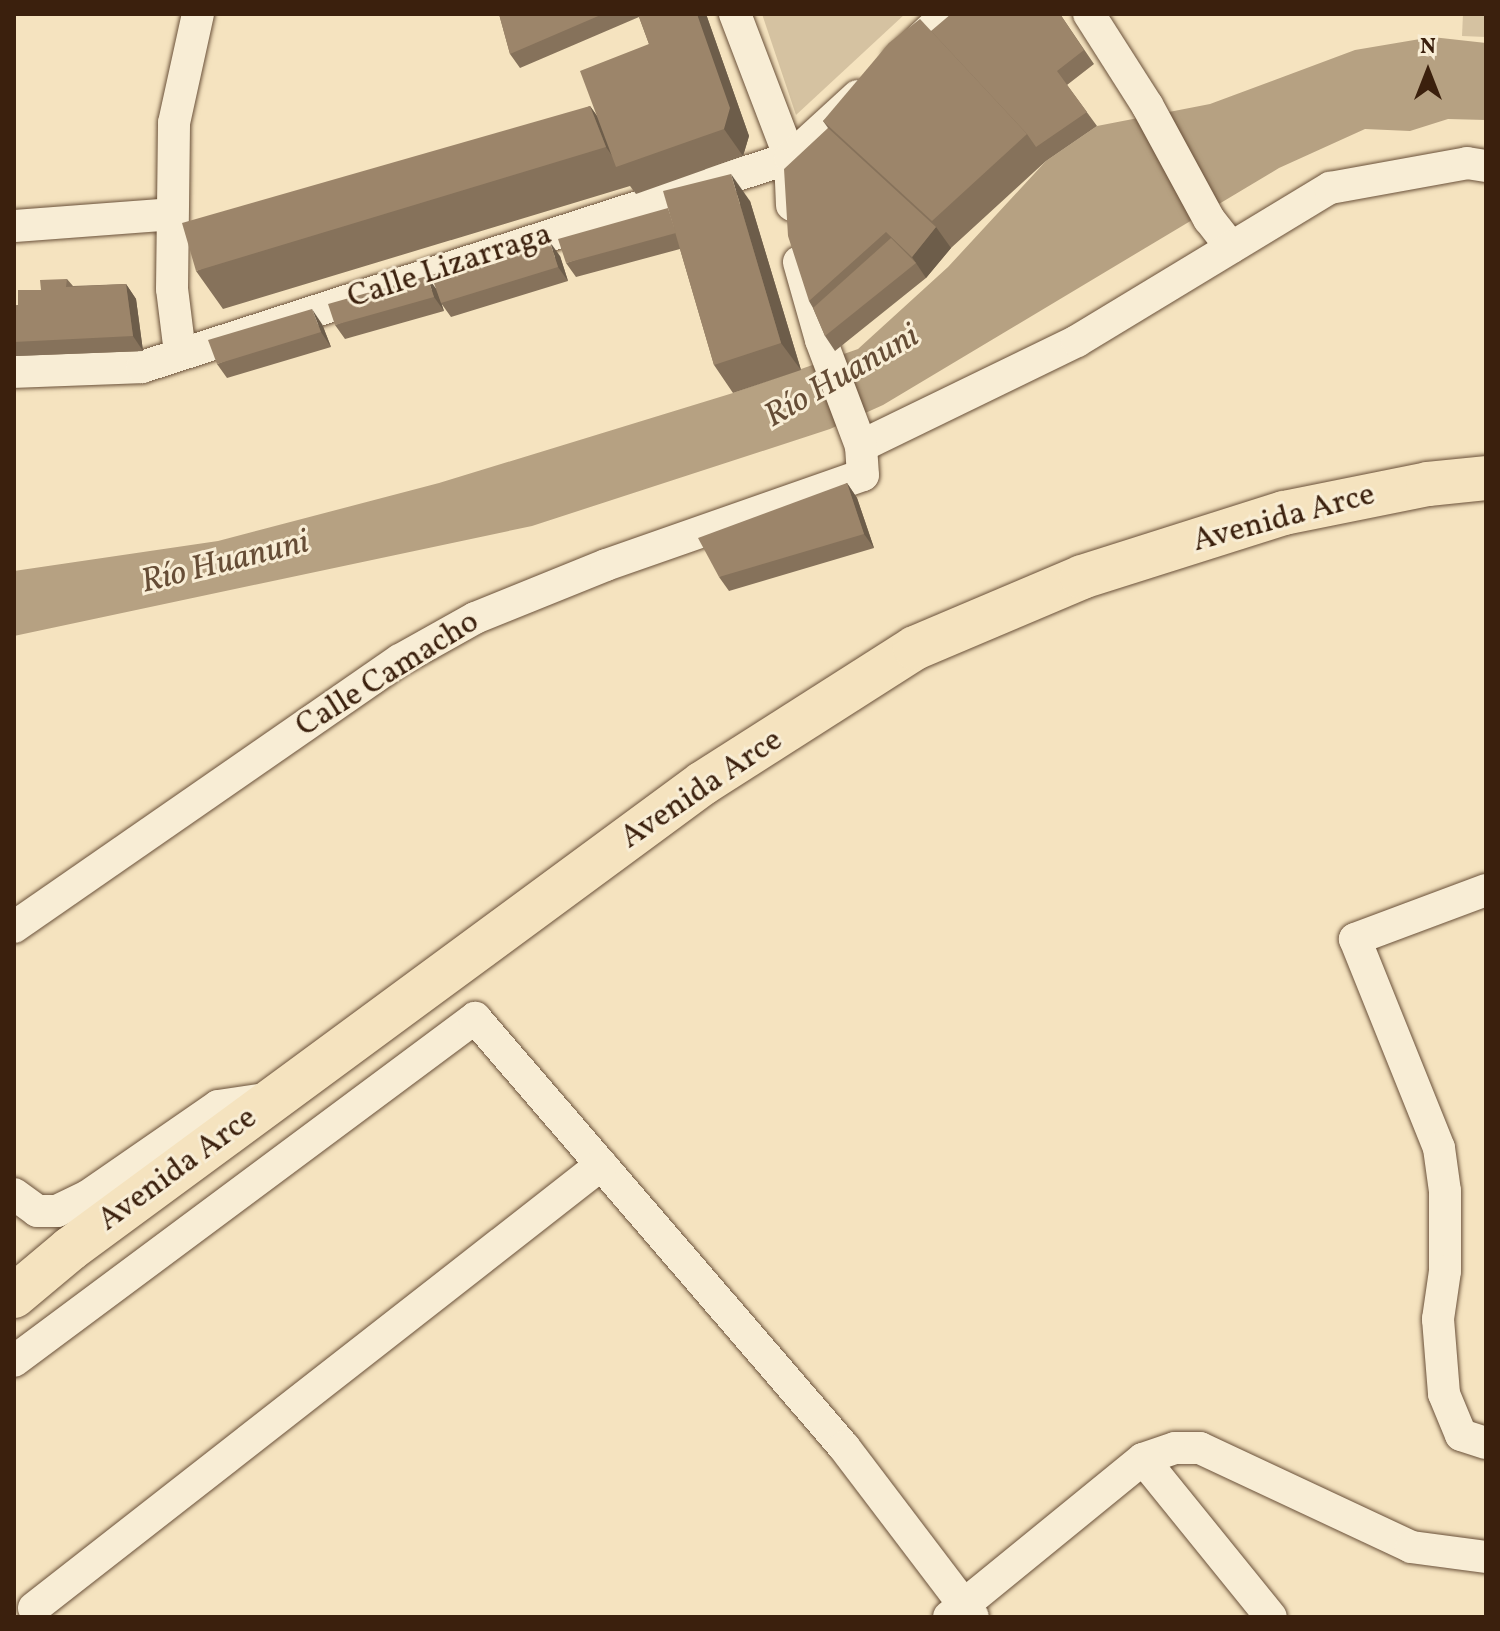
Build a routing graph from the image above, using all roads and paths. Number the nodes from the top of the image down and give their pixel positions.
1 (198, 14) edge
2 (735, 14) edge
3 (947, 14) edge
4 (1089, 14) edge
5 (790, 158) junction
6 (1486, 166) edge
7 (172, 214) junction
8 (14, 226) edge
9 (1231, 247) junction
10 (180, 353) junction
11 (14, 372) edge
12 (858, 437) junction
13 (1486, 478) edge
14 (1486, 890) edge
15 (14, 927) edge
16 (278, 1097) junction
17 (601, 1165) junction
18 (14, 1194) edge
19 (14, 1296) edge
20 (14, 1361) edge
21 (1486, 1443) edge
22 (1143, 1459) junction
23 (1486, 1557) edge
24 (29, 1604) edge
25 (962, 1613) edge
26 (1271, 1617) edge

1 - 7 street
2 - 5 street
3 - 5 street
4 - 9 street
5 - 10 street, Calle Lizarraga
5 - 12 street
6 - 9 street
7 - 8 street
7 - 10 street
9 - 12 street
10 - 11 street, Calle Lizarraga
12 - 15 street, Calle Camacho
13 - 16 main road, Avenida Arce
14 - 21 street
16 - 18 street
16 - 19 main road, Avenida Arce
17 - 20 street
17 - 24 street
17 - 25 street
22 - 23 street
22 - 25 street
22 - 26 street

